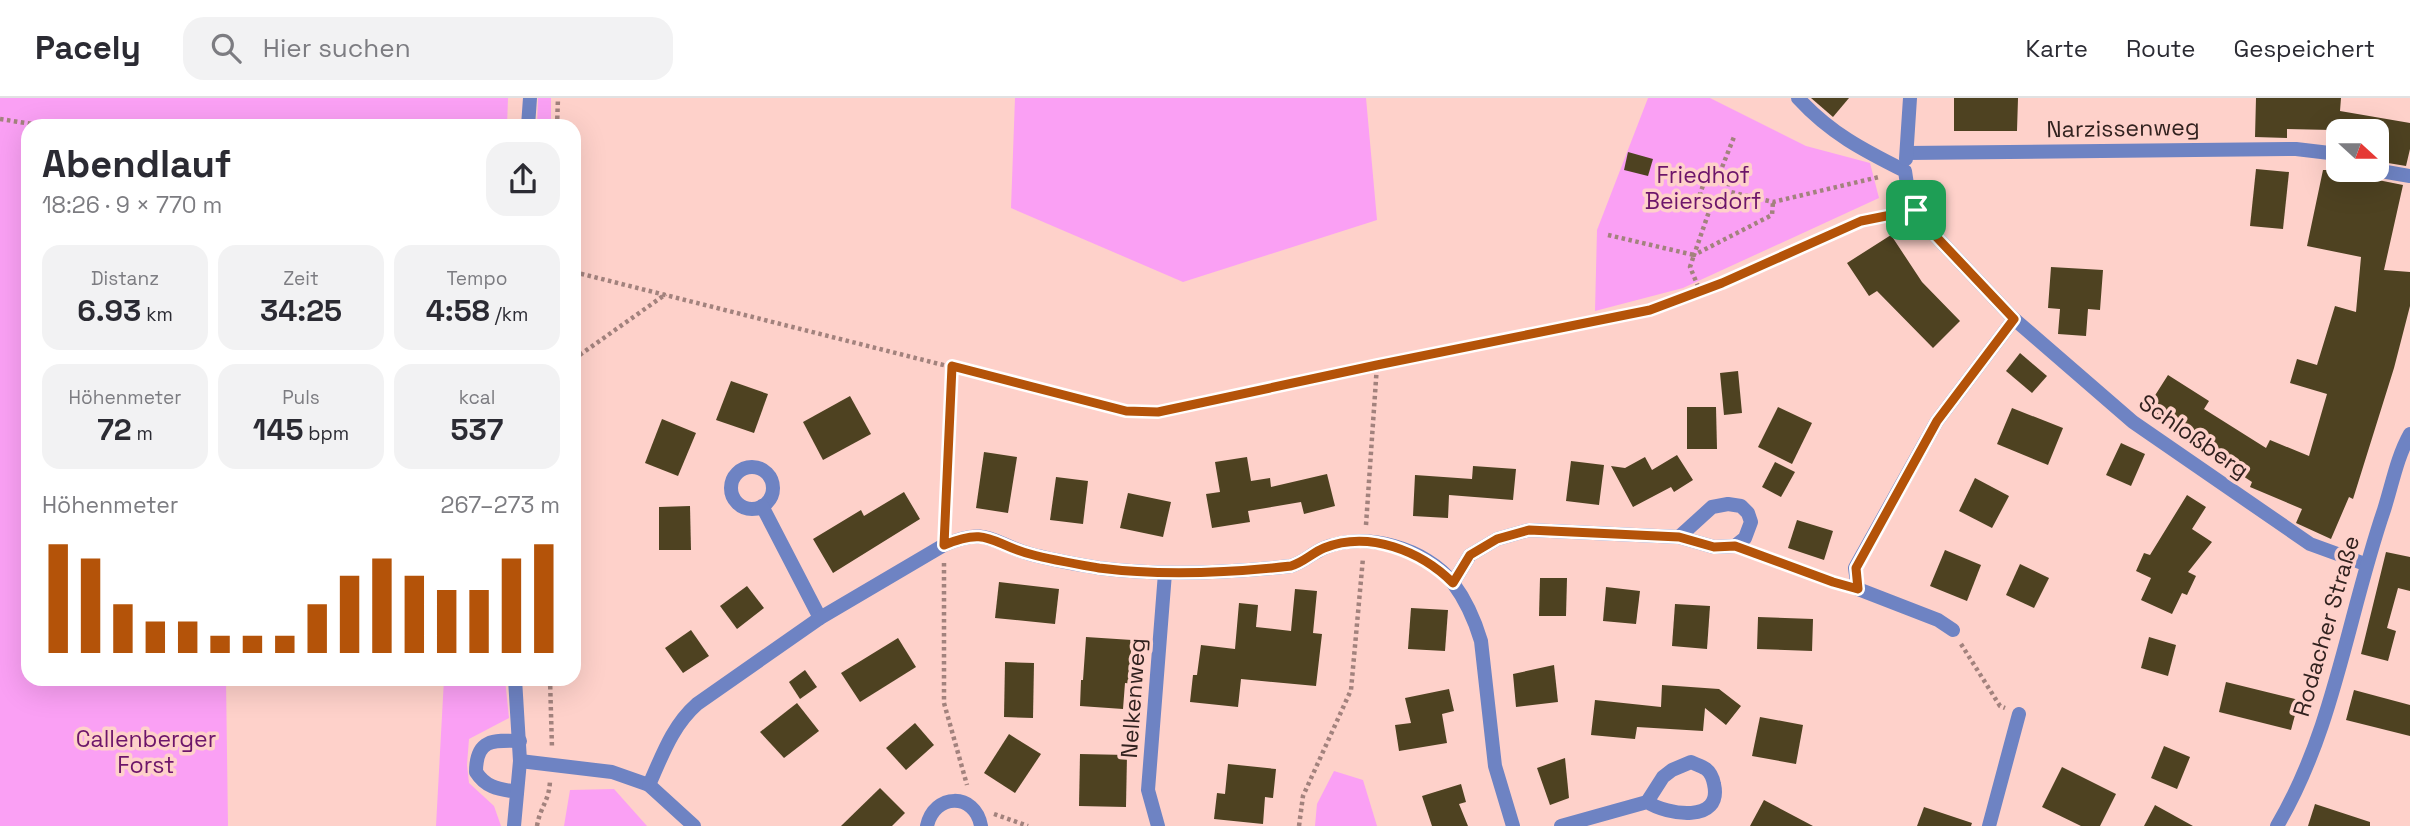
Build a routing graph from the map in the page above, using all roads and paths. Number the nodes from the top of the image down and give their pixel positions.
1 (530, 98) edge
2 (558, 98) edge
3 (1798, 98) edge
4 (1910, 98) edge
5 (0, 119) edge
6 (528, 119) edge
7 (557, 119) edge
8 (21, 122) edge
9 (1734, 138) dead end
10 (2326, 152) edge
11 (1907, 153) junction
12 (1905, 171) junction
13 (2389, 172) edge
14 (2410, 176) edge
15 (1717, 180) junction
16 (1726, 191) junction
17 (1713, 200) junction
18 (1773, 202) junction
19 (1916, 210) junction
20 (1608, 235) dead end
21 (1694, 255) junction
22 (581, 274) edge
23 (1722, 283) joint
24 (1700, 291) junction
25 (666, 294) junction
26 (2014, 319) junction
27 (581, 354) edge
28 (1377, 365) junction
29 (952, 366) junction
30 (2410, 434) edge
31 (762, 506) dead end
32 (1679, 537) junction
33 (1365, 542) junction
34 (944, 545) junction
35 (1735, 546) junction
36 (2365, 564) junction
37 (1165, 573) junction
38 (1453, 583) junction
39 (1858, 589) junction
40 (820, 618) junction
41 (1952, 630) joint
42 (516, 686) edge
43 (2019, 714) joint
44 (520, 741) junction
45 (520, 761) junction
46 (649, 785) junction
47 (517, 792) junction
48 (1647, 802) junction
49 (965, 803) junction
50 (980, 822) edge
51 (514, 826) edge
52 (694, 826) edge
53 (926, 826) edge
54 (1028, 826) edge
55 (1158, 826) edge
56 (1299, 826) edge
57 (1513, 826) edge
58 (1561, 826) edge
59 (1989, 826) edge
60 (2277, 826) edge

1 - 6 street
2 - 7 path
3 - 12 street
4 - 11 street, Schloßberg
5 - 8 path
9 - 15 path
10 - 11 street, Narzissenweg
11 - 12 street, Schloßberg
12 - 18 path
12 - 19 street, Schloßberg
13 - 14 street
15 - 16 path
15 - 17 path
16 - 17 path
16 - 18 path
17 - 21 path
18 - 21 path
19 - 23 lane
19 - 26 street, Schloßberg
20 - 21 path
21 - 24 path
22 - 25 path
23 - 24 path
24 - 28 path
25 - 27 path
25 - 29 path
26 - 36 street, Schloßberg
26 - 39 street
28 - 29 path
28 - 33 path
29 - 34 path
30 - 36 street, Rodacher Straße
31 - 40 street
32 - 35 street
32 - 35 street
32 - 38 street
33 - 37 street
33 - 38 street
33 - 56 path
34 - 37 street
34 - 40 street
34 - 49 path
35 - 39 path
36 - 60 street, Rodacher Straße
37 - 55 street, Nelkenweg
38 - 57 street
39 - 41 street
40 - 46 street
41 - 43 path
42 - 44 street
43 - 59 street
44 - 45 street
44 - 47 street
45 - 46 street
45 - 47 street
46 - 52 street
47 - 51 street
48 - 48 street
48 - 58 street
49 - 50 street
49 - 53 street
50 - 54 path

